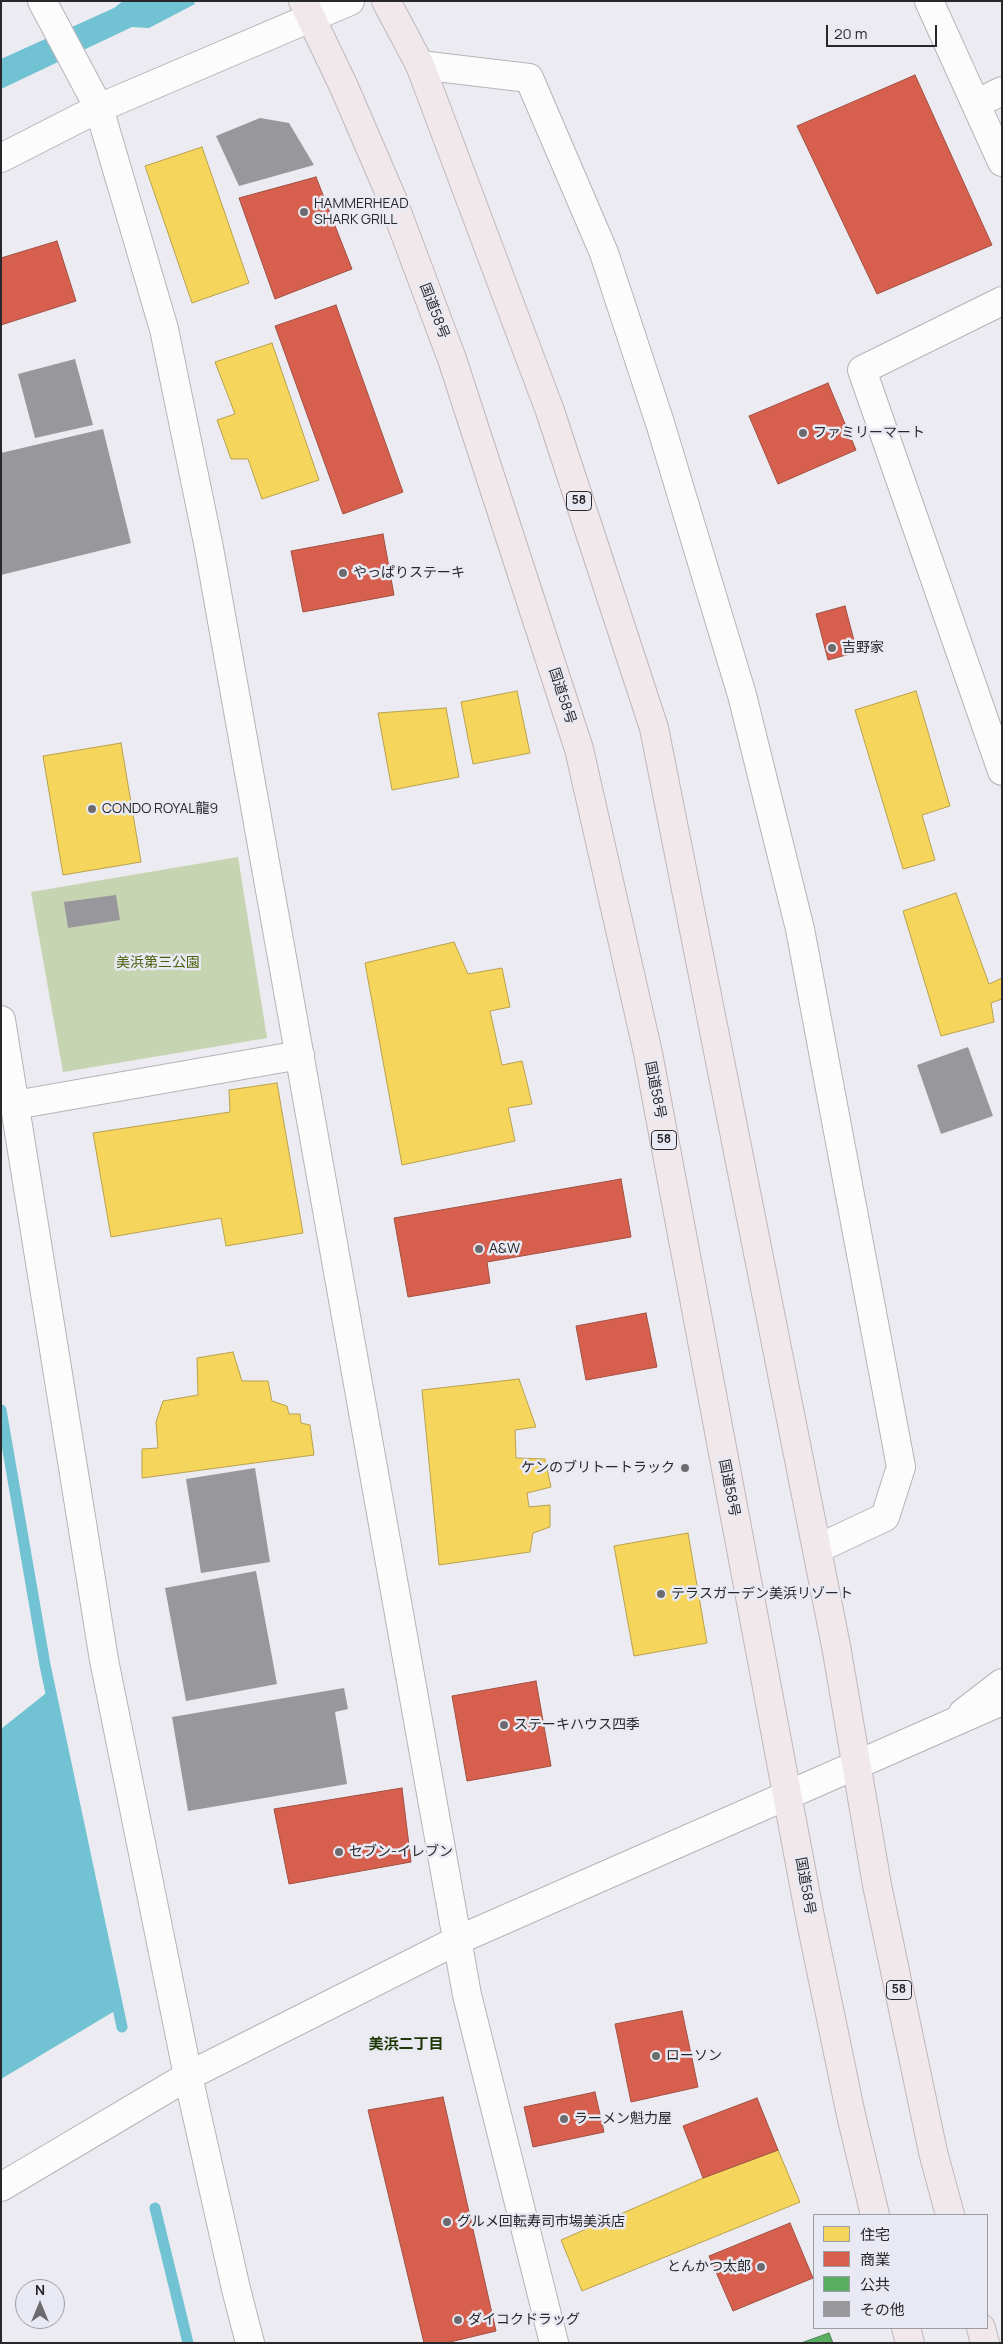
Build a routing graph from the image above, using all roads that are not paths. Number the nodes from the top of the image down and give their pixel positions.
1 (42, 1) edge
2 (350, 1) edge
3 (386, 1) edge
4 (929, 1) edge
5 (307, 10) edge
6 (420, 65) junction
7 (1002, 91) edge
8 (976, 104) junction
9 (99, 108) junction
10 (1, 158) edge
11 (1002, 162) edge
12 (1002, 301) edge
13 (1002, 771) edge
14 (1, 1020) edge
15 (300, 1055) junction
16 (15, 1105) junction
17 (817, 1549) junction
18 (1002, 1684) edge
19 (1002, 1700) edge
20 (948, 1724) junction
21 (857, 1764) junction
22 (788, 1793) junction
23 (458, 1940) junction
24 (188, 2076) junction
25 (1, 2187) edge
26 (875, 2214) edge
27 (950, 2214) edge
28 (906, 2329) edge
29 (981, 2329) edge
30 (250, 2343) edge
31 (554, 2343) edge
32 (910, 2343) edge
33 (985, 2343) edge

1 - 9 street
2 - 5 street
3 - 6 highway, 58
4 - 8 street
5 - 9 street
5 - 22 highway, 国道58号 / 58
6 - 17 highway, 58
6 - 17 street
7 - 8 street
8 - 11 street
9 - 10 street
9 - 15 street
12 - 13 street
14 - 16 street
15 - 16 street
15 - 23 street
16 - 24 street
17 - 21 highway, 58
18 - 20 street
19 - 20 street
20 - 21 street
21 - 22 street
21 - 27 highway, 58
22 - 23 street
22 - 26 highway, 国道58号 / 58
23 - 24 street
23 - 31 street
24 - 25 street
24 - 30 street
28 - 32 highway
29 - 33 highway

